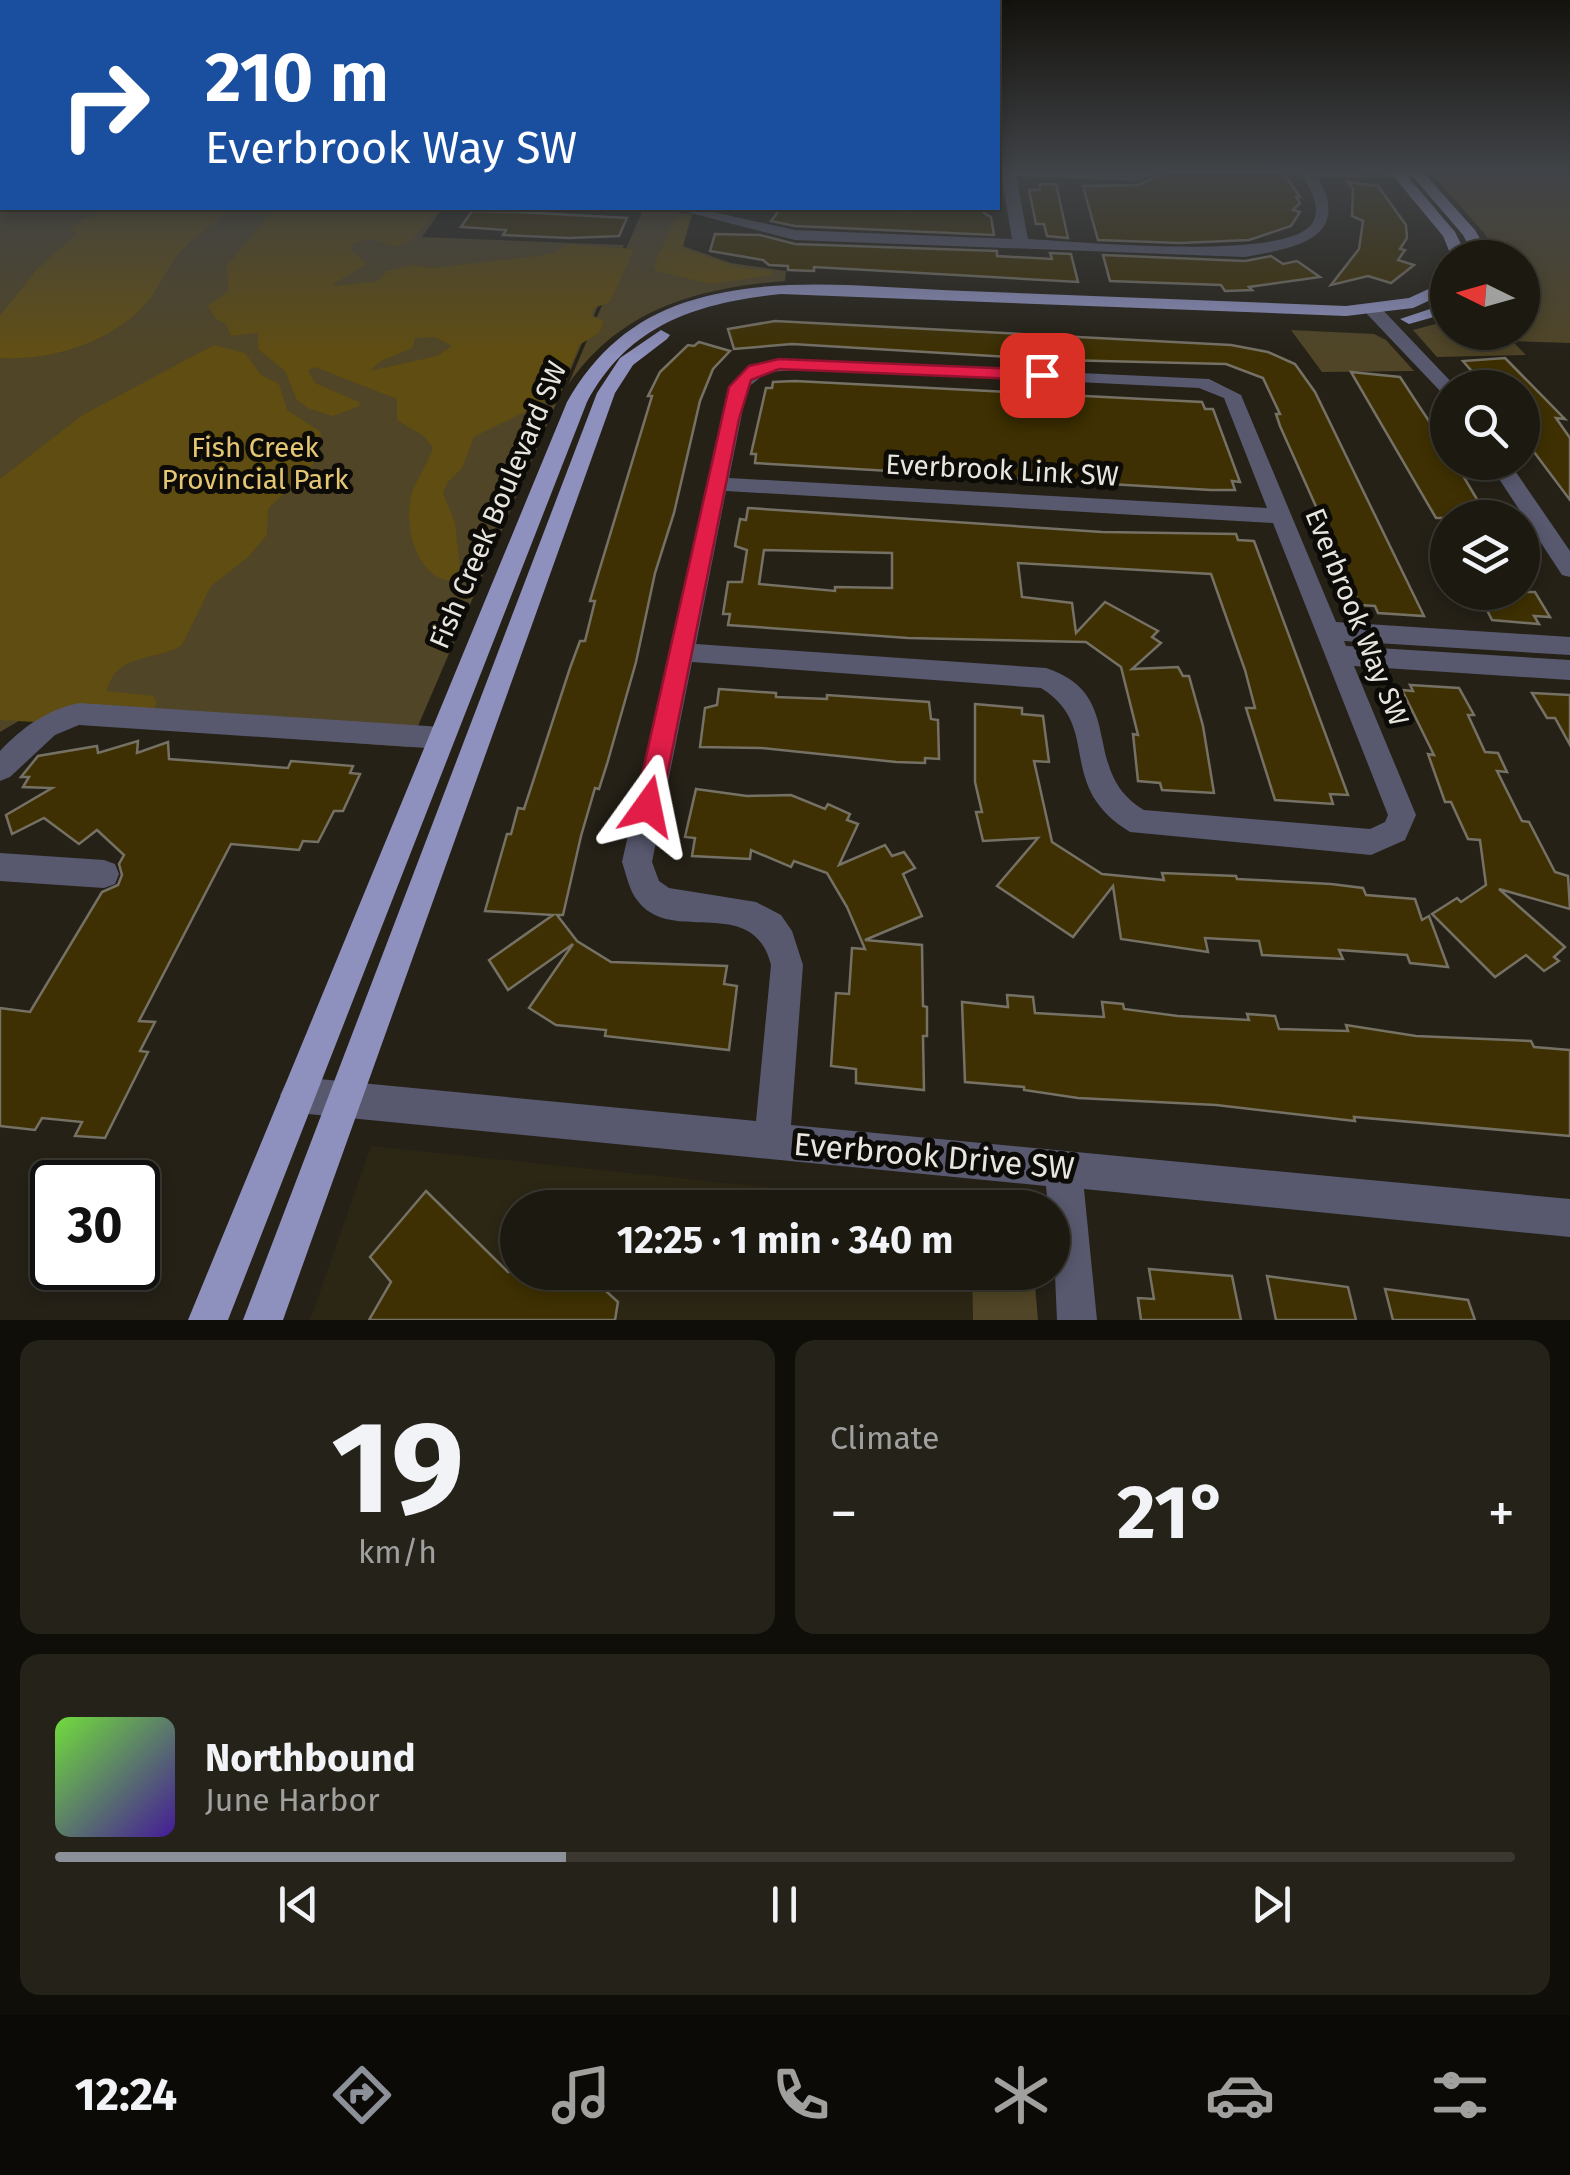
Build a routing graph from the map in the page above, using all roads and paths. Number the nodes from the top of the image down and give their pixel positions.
1 (798, 234) edge
2 (1019, 234) edge
3 (1307, 234) edge
4 (1021, 245) junction
5 (1430, 295) edge
6 (1430, 310) edge
7 (1380, 316) junction
8 (1431, 370) edge
9 (1510, 480) edge
10 (716, 484) junction
11 (1283, 516) junction
12 (1570, 569) edge
13 (1334, 643) junction
14 (1570, 646) edge
15 (680, 652) junction
16 (1570, 670) edge
17 (442, 738) junction
18 (0, 769) edge
19 (0, 867) edge
20 (104, 874) dead end
21 (298, 1095) junction
22 (344, 1099) junction
23 (772, 1141) junction
24 (1063, 1168) junction
25 (1570, 1218) edge
26 (208, 1320) edge
27 (262, 1320) edge
28 (1077, 1320) edge

1 - 4 street
2 - 4 street
3 - 4 street
5 - 7 main road, Fish Creek Boulevard SW
6 - 7 main road, Fish Creek Boulevard SW
7 - 8 street
7 - 17 main road, Fish Creek Boulevard SW
7 - 22 main road, Fish Creek Boulevard SW
9 - 12 street
10 - 11 street, Everbrook Link SW
10 - 11 street, Everbrook Way SW
10 - 15 street, Everbrook Way SW
11 - 13 street, Everbrook Way SW
13 - 14 street
13 - 15 street, Everbrook Way SW
13 - 16 street
15 - 23 street, Everbrook Way SW
17 - 18 street
17 - 21 main road, Fish Creek Boulevard SW
19 - 20 street
21 - 22 street, Everbrook Drive SW
21 - 26 main road, Fish Creek Boulevard SW
22 - 23 street, Everbrook Drive SW
22 - 27 main road, Fish Creek Boulevard SW
23 - 24 street, Everbrook Drive SW
24 - 25 street, Everbrook Drive SW
24 - 28 street

